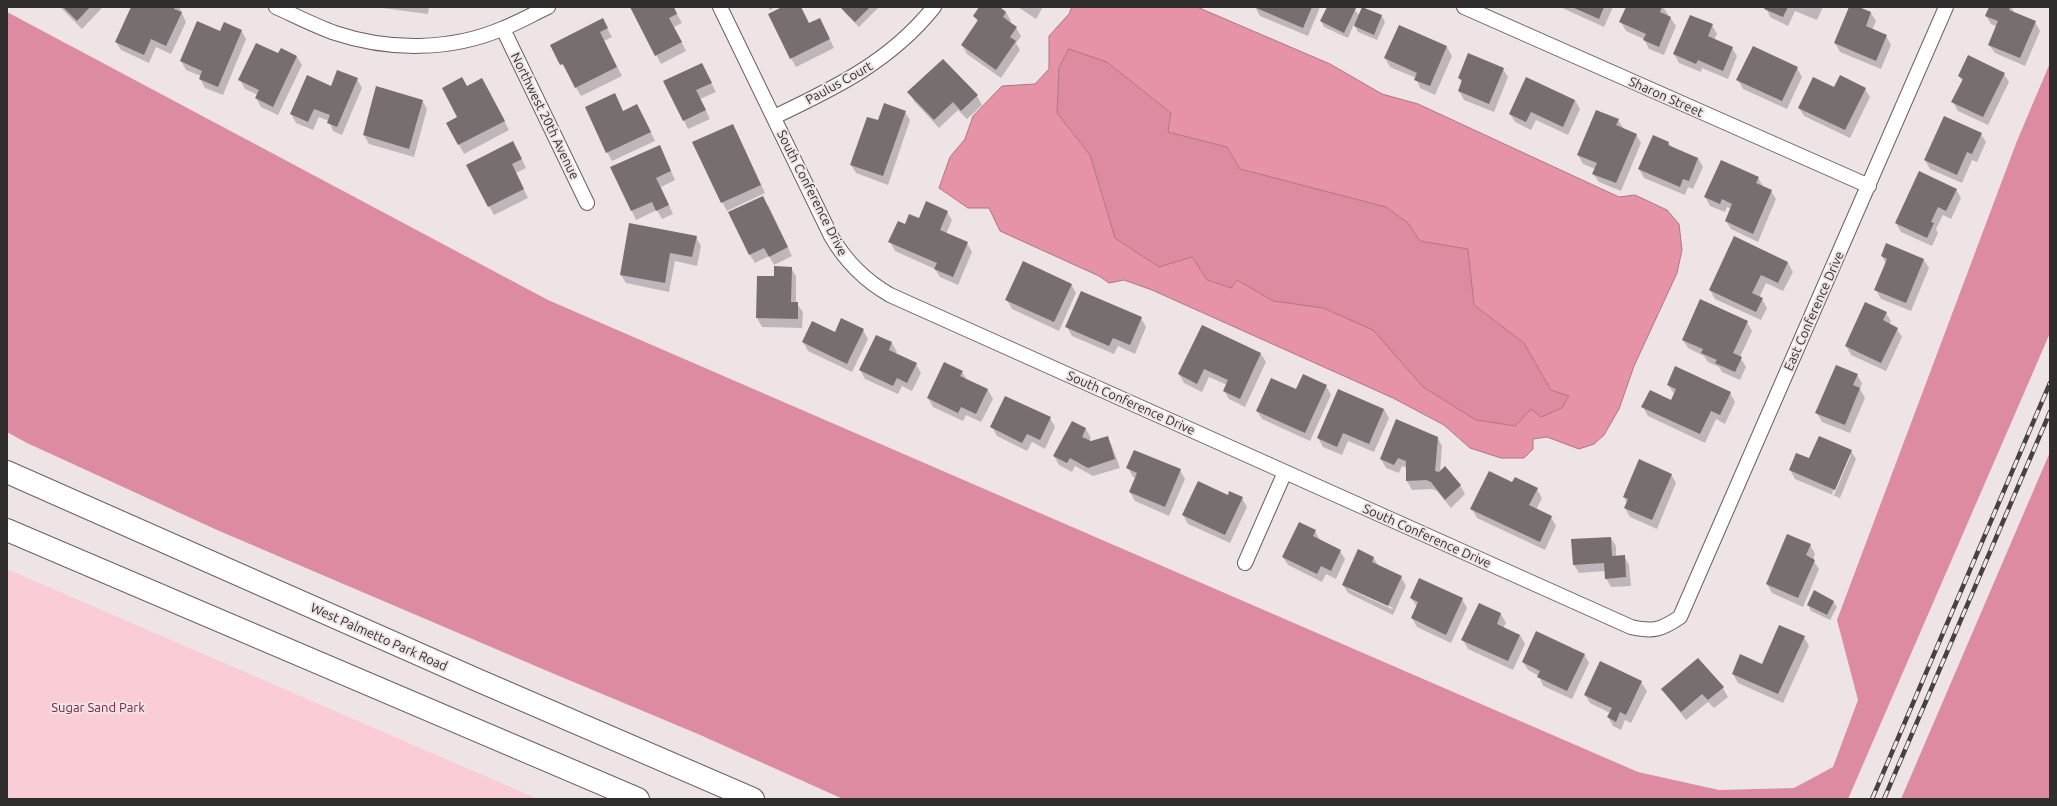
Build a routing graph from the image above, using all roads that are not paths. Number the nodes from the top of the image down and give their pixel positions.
1 (276, 7) edge
2 (548, 7) edge
3 (720, 7) edge
4 (934, 7) edge
5 (1464, 7) edge
6 (1946, 7) edge
7 (503, 29) junction
8 (774, 117) junction
9 (1869, 186) junction
10 (587, 203) dead end
11 (7, 472) edge
12 (1285, 472) junction
13 (7, 530) edge
14 (1245, 563) dead end
15 (1681, 615) joint
16 (638, 799) edge
17 (753, 799) edge

1 - 7 street
2 - 7 street
3 - 8 street, South Conference Drive
4 - 8 street, Paulus Court
5 - 9 street, Sharon Street
6 - 9 street, East Conference Drive
7 - 10 street, Northwest 20th Avenue
8 - 12 street, South Conference Drive
9 - 15 street, East Conference Drive
11 - 17 main road, West Palmetto Park Road
12 - 14 street
12 - 15 street, South Conference Drive
13 - 16 main road

